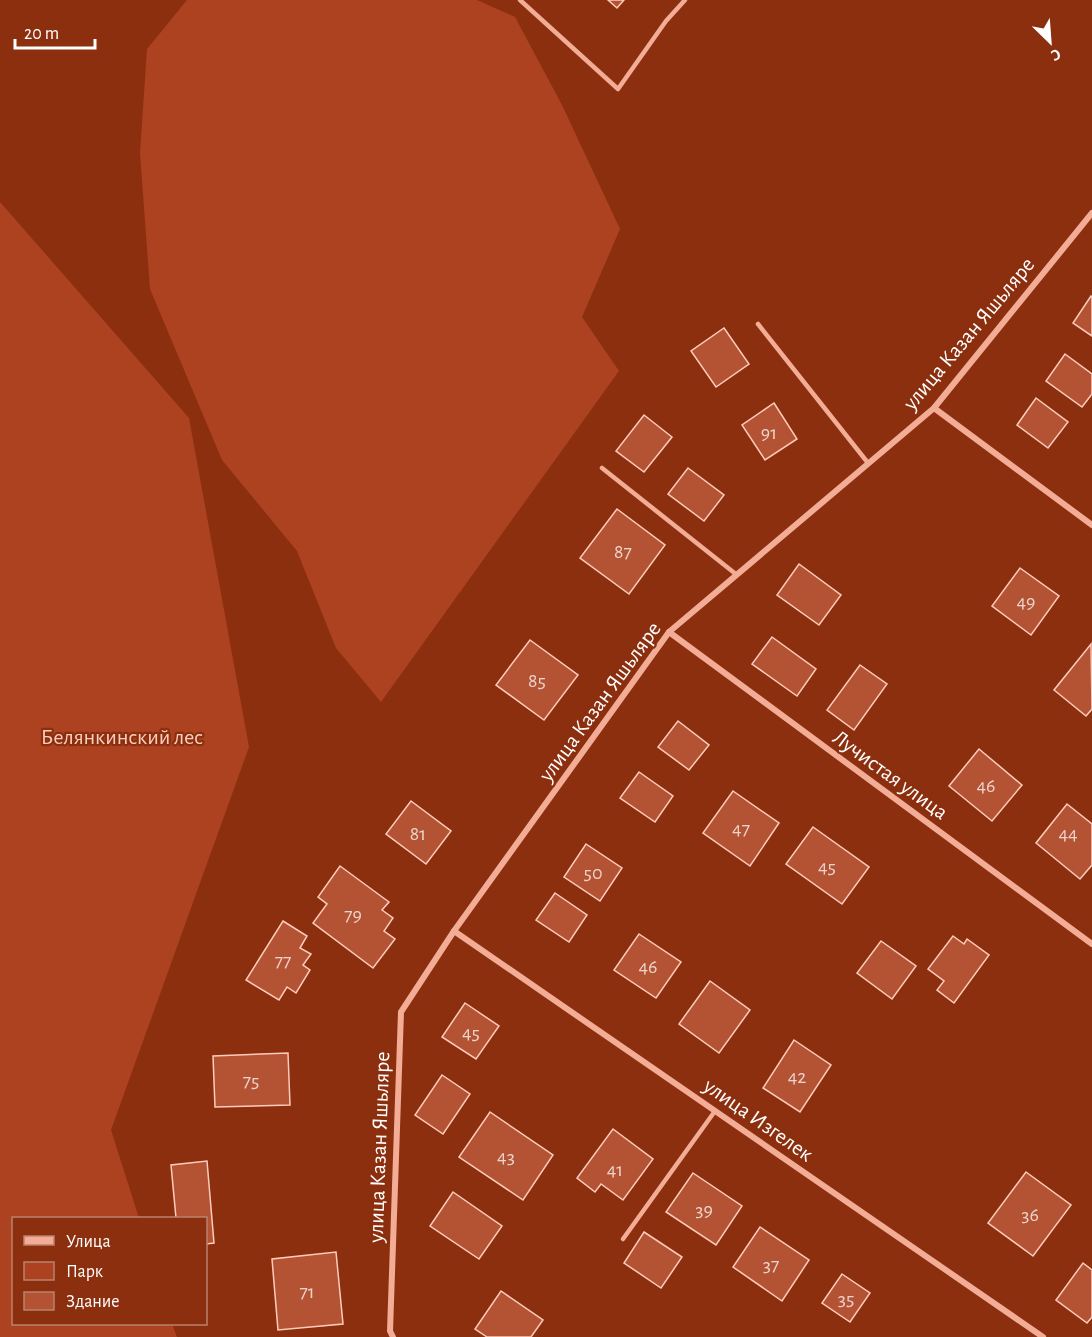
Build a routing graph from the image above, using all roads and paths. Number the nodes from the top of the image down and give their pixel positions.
1 (520, 0) edge
2 (685, 0) edge
3 (1092, 213) edge
4 (758, 324) dead end
5 (934, 408) junction
6 (868, 463) junction
7 (603, 468) dead end
8 (1092, 525) edge
9 (737, 575) junction
10 (669, 632) junction
11 (454, 931) junction
12 (1092, 945) edge
13 (715, 1111) junction
14 (623, 1239) dead end
15 (393, 1337) edge
16 (1043, 1337) edge

1 - 2 lane
3 - 5 street, улица Казан Яшьляре
4 - 6 lane
5 - 6 street, улица Казан Яшьляре
5 - 8 street
6 - 9 street, улица Казан Яшьляре
7 - 9 lane
9 - 10 street, улица Казан Яшьляре
10 - 11 street, улица Казан Яшьляре
10 - 12 street, Лучистая улица
11 - 13 street, улица Изгелек
11 - 15 street, улица Казан Яшьляре
13 - 14 lane
13 - 16 street, улица Изгелек

